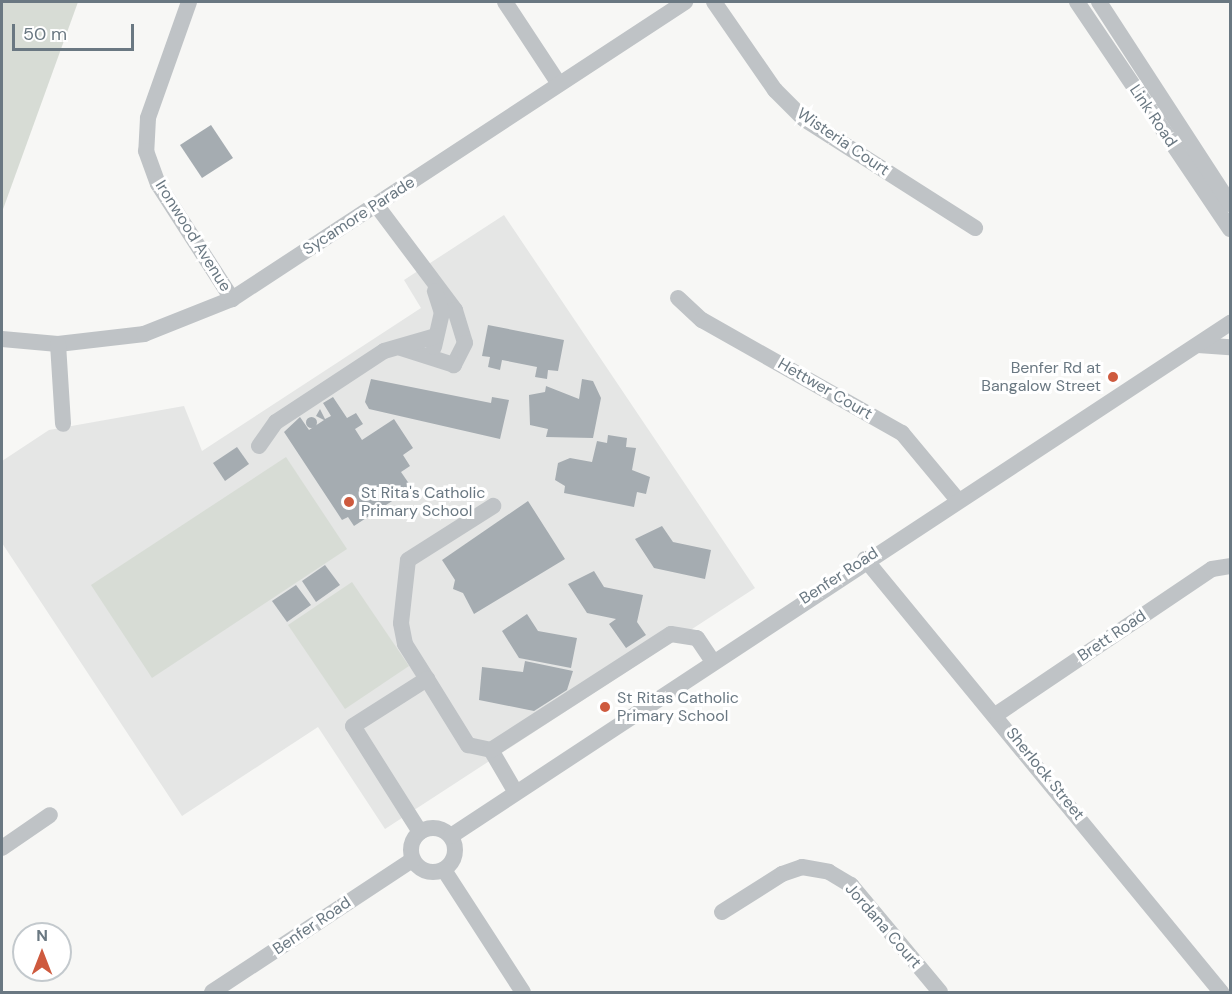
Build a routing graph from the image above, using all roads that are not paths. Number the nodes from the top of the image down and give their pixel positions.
1 (189, 2) edge
2 (506, 2) edge
3 (685, 2) edge
4 (714, 2) edge
5 (1077, 2) edge
6 (1099, 2) edge
7 (559, 84) junction
8 (1230, 204) edge
9 (377, 206) junction
10 (975, 228) dead end
11 (1230, 230) edge
12 (433, 285) junction
13 (232, 298) junction
14 (678, 298) dead end
15 (1230, 323) edge
16 (436, 336) junction
17 (2, 339) edge
18 (58, 344) junction
19 (1198, 345) junction
20 (1230, 347) edge
21 (401, 348) junction
22 (435, 359) junction
23 (63, 424) dead end
24 (259, 446) dead end
25 (957, 499) junction
26 (493, 506) dead end
27 (865, 559) junction
28 (1230, 567) edge
29 (712, 660) junction
30 (427, 680) junction
31 (997, 714) junction
32 (491, 750) junction
33 (515, 791) junction
34 (51, 815) dead end
35 (420, 832) junction
36 (451, 836) junction
37 (2, 848) edge
38 (412, 860) junction
39 (444, 870) junction
40 (722, 912) dead end
41 (212, 993) edge
42 (523, 993) edge
43 (940, 993) edge
44 (1221, 993) edge

1 - 13 street, Ironwood Avenue
2 - 7 street
3 - 7 street, Sycamore Parade
4 - 10 street, Wisteria Court
5 - 11 street, Link Road
6 - 8 street, Link Road
7 - 9 street, Sycamore Parade
9 - 12 street
9 - 13 street, Sycamore Parade
12 - 16 street
12 - 22 street
13 - 18 street, Sycamore Parade
14 - 25 street, Hettwer Court
15 - 19 street, Benfer Road
16 - 21 street
16 - 22 street
17 - 18 street, Sycamore Parade
18 - 23 street
19 - 20 street
19 - 25 street, Benfer Road
21 - 22 street
21 - 24 street
25 - 27 street, Benfer Road
26 - 30 street
27 - 29 street, Benfer Road
27 - 31 street, Sherlock Street
28 - 31 street, Brett Road
29 - 32 street
29 - 33 street, Benfer Road
30 - 32 street
30 - 35 street
31 - 44 street, Sherlock Street
32 - 33 street
33 - 36 street, Benfer Road
34 - 37 street
35 - 36 street
35 - 38 street
36 - 39 street
38 - 39 street
38 - 41 street, Benfer Road
39 - 42 street
40 - 43 street, Jordana Court

